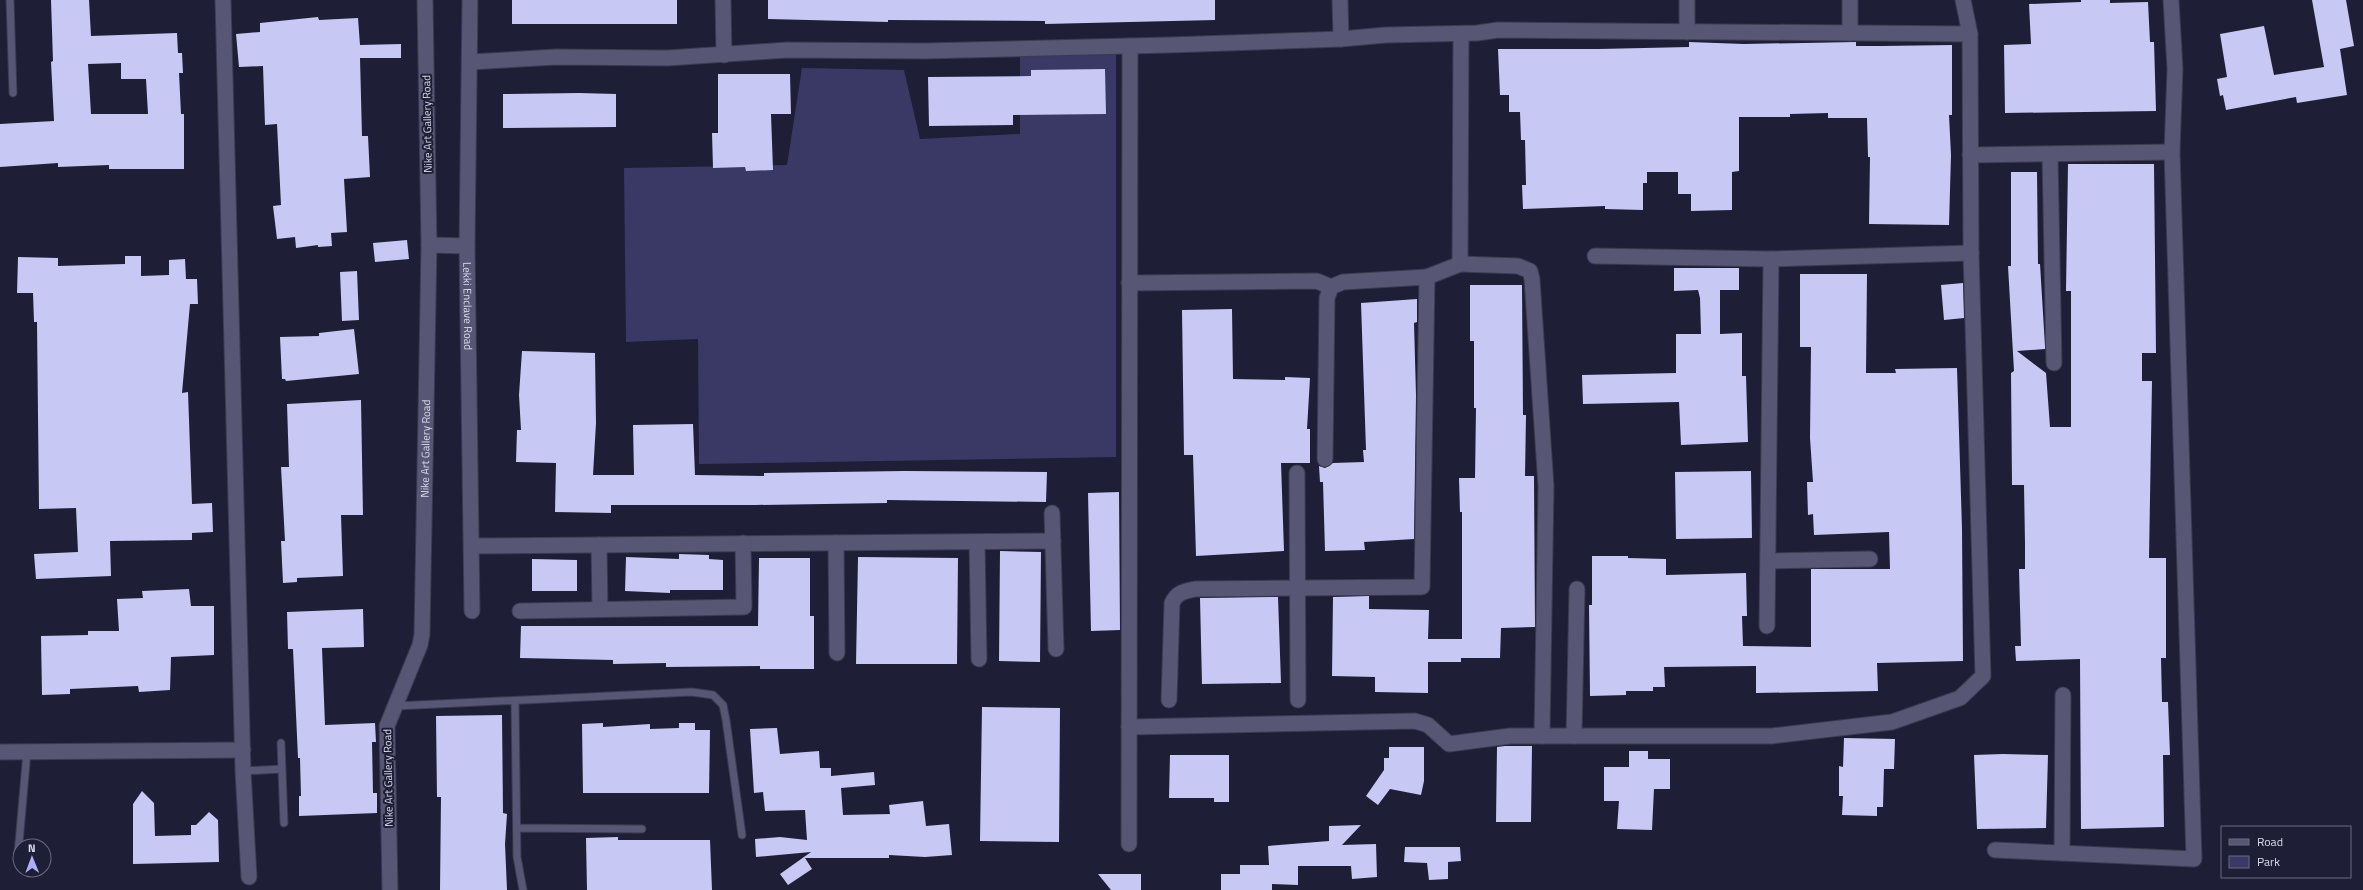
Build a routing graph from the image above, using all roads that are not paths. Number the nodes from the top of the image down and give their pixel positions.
1 (10, 0) edge
2 (223, 0) edge
3 (424, 0) edge
4 (470, 0) edge
5 (723, 0) edge
6 (1340, 0) edge
7 (1687, 0) edge
8 (1850, 0) edge
9 (1963, 0) edge
10 (2171, 0) edge
11 (1687, 32) junction
12 (1850, 33) junction
13 (1461, 34) junction
14 (1970, 34) junction
15 (1341, 39) junction
16 (1130, 46) junction
17 (724, 55) junction
18 (470, 62) junction
19 (13, 93) dead end
20 (2172, 152) junction
21 (1970, 155) junction
22 (2050, 155) junction
23 (428, 245) junction
24 (467, 246) junction
25 (1971, 254) junction
26 (1595, 256) dead end
27 (1771, 259) junction
28 (1460, 264) junction
29 (1427, 277) junction
30 (1129, 283) junction
31 (1331, 287) junction
32 (2054, 363) dead end
33 (1325, 459) dead end
34 (1297, 473) dead end
35 (1052, 513) dead end
36 (1053, 541) junction
37 (977, 542) junction
38 (743, 543) junction
39 (836, 543) junction
40 (599, 545) junction
41 (472, 546) junction
42 (1870, 559) dead end
43 (1768, 561) junction
44 (1297, 587) junction
45 (1577, 589) dead end
46 (600, 610) junction
47 (472, 611) dead end
48 (520, 611) dead end
49 (1767, 626) dead end
50 (1056, 649) dead end
51 (837, 653) dead end
52 (979, 659) dead end
53 (2063, 695) dead end
54 (1169, 700) dead end
55 (1298, 700) dead end
56 (515, 702) junction
57 (396, 706) junction
58 (1129, 727) junction
59 (1542, 736) junction
60 (1574, 736) junction
61 (281, 743) dead end
62 (243, 750) junction
63 (0, 752) edge
64 (27, 752) junction
65 (282, 769) junction
66 (243, 771) junction
67 (284, 823) dead end
68 (517, 828) junction
69 (642, 830) dead end
70 (742, 835) dead end
71 (19, 838) edge
72 (1129, 844) dead end
73 (1995, 850) dead end
74 (2062, 853) junction
75 (249, 877) dead end
76 (390, 890) edge
77 (523, 890) edge

1 - 19 lane
2 - 62 street
3 - 23 street, Nike Art Gallery Road
4 - 18 street, Lekki Enclave Road
5 - 17 street
6 - 15 street
7 - 11 street
8 - 12 street
9 - 14 street
10 - 20 street
11 - 12 street
11 - 13 street
12 - 14 street
13 - 15 street
13 - 28 street
14 - 21 street
15 - 16 street
16 - 17 street
16 - 30 street
17 - 18 street
18 - 24 street, Lekki Enclave Road
20 - 22 street
20 - 74 street
21 - 22 street
21 - 25 street
22 - 32 street
23 - 24 street
23 - 57 street, Nike Art Gallery Road
24 - 41 street, Lekki Enclave Road
25 - 27 street
25 - 60 street
26 - 27 street
27 - 43 street
28 - 29 street
28 - 59 street
29 - 31 street
29 - 44 street
30 - 31 street
30 - 58 street
31 - 33 street
34 - 44 street
35 - 36 street
36 - 37 street
36 - 50 street
37 - 39 street
37 - 52 street
38 - 39 street
38 - 40 street
38 - 46 street
39 - 51 street
40 - 41 street
40 - 46 street
41 - 47 street, Lekki Enclave Road
42 - 43 street
43 - 49 street
44 - 54 street
44 - 55 street
45 - 60 street
46 - 48 street
53 - 74 street
56 - 57 lane
56 - 68 lane
56 - 70 lane
57 - 76 street, Nike Art Gallery Road
58 - 59 street
58 - 72 street
59 - 60 street
61 - 65 lane
62 - 64 street
62 - 66 street
63 - 64 street
64 - 71 lane
65 - 66 lane
65 - 67 lane
66 - 75 street
68 - 69 lane
68 - 77 lane
73 - 74 street

